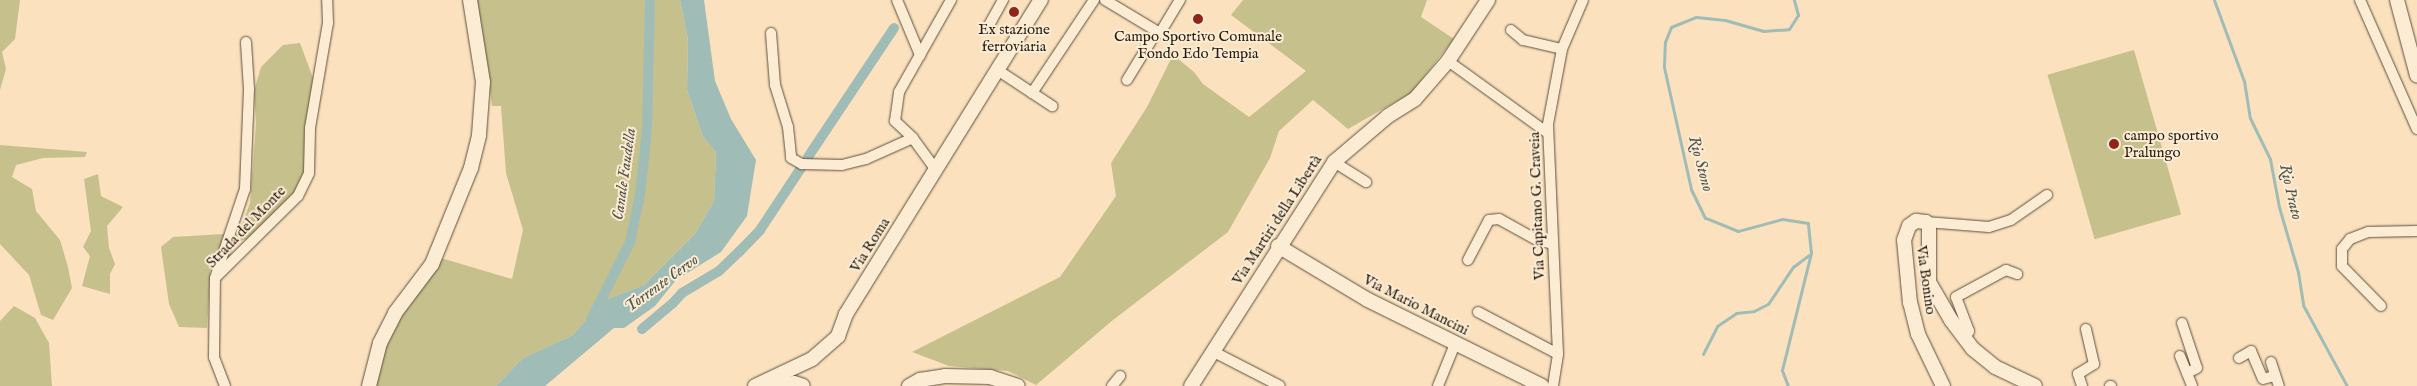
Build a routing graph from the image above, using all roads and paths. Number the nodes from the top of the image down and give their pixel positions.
1 (326, 0) edge
2 (470, 0) edge
3 (897, 0) edge
4 (951, 0) edge
5 (1003, 0) edge
6 (1041, 0) edge
7 (1094, 0) edge
8 (1105, 0) edge
9 (1180, 0) edge
10 (1488, 0) edge
11 (1583, 0) edge
12 (2360, 0) edge
13 (2397, 0) edge
14 (988, 26) dead end
15 (1511, 30) dead end
16 (1157, 31) junction
17 (770, 33) dead end
18 (246, 42) dead end
19 (1562, 50) junction
20 (920, 54) junction
21 (1448, 61) junction
22 (999, 71) junction
23 (2417, 75) edge
24 (1127, 80) dead end
25 (1032, 93) junction
26 (1052, 106) dead end
27 (2417, 129) edge
28 (1548, 133) junction
29 (913, 138) junction
30 (1334, 162) junction
31 (936, 170) junction
32 (1366, 182) dead end
33 (2047, 194) dead end
34 (1926, 222) junction
35 (2417, 231) edge
36 (1553, 244) junction
37 (1278, 246) junction
38 (1468, 260) dead end
39 (2017, 274) dead end
40 (215, 278) junction
41 (2381, 306) dead end
42 (1478, 312) dead end
43 (2182, 324) dead end
44 (2086, 329) dead end
45 (1965, 339) junction
46 (1455, 344) junction
47 (1212, 351) junction
48 (1558, 354) junction
49 (2180, 356) dead end
50 (2239, 358) dead end
51 (2271, 362) dead end
52 (2187, 374) junction
53 (1120, 376) dead end
54 (2274, 376) junction
55 (225, 386) edge
56 (369, 386) edge
57 (755, 386) edge
58 (776, 386) edge
59 (803, 386) edge
60 (909, 386) edge
61 (1018, 386) edge
62 (1112, 386) edge
63 (1191, 386) edge
64 (1280, 386) edge
65 (1438, 386) edge
66 (1542, 386) edge
67 (1553, 386) edge
68 (1943, 386) edge
69 (2034, 386) edge
70 (2082, 386) edge
71 (2192, 386) edge
72 (2279, 386) edge

1 - 40 street, Strada del Monte
2 - 56 street
3 - 20 street
4 - 20 street
5 - 14 street
6 - 22 street, Via Roma
7 - 25 street
8 - 16 street
9 - 16 street
10 - 21 street, Via Martiri della Libertà
11 - 19 street, Via Capitano G. Craveia
12 - 27 street
13 - 23 street
15 - 19 street
16 - 24 street
17 - 29 street
18 - 40 street
19 - 28 street, Via Capitano G. Craveia
20 - 29 street
21 - 28 street
21 - 30 street, Via Martiri della Libertà
22 - 25 street
22 - 31 street, Via Roma
25 - 26 street
28 - 36 street, Via Capitano G. Craveia
29 - 31 street
30 - 32 street
30 - 37 street, Via Martiri della Libertà
31 - 57 street, Via Roma
33 - 34 street
34 - 45 street, Via Bonino
34 - 68 street, Via Bonino
35 - 41 street
36 - 38 street
36 - 48 street, Via Capitano G. Craveia
37 - 46 street, Via Mario Mancini
37 - 47 street, Via Martiri della Libertà
39 - 45 street
40 - 55 street, Strada del Monte
42 - 48 street
43 - 52 street
44 - 70 street
45 - 69 street, Via Bonino
46 - 65 street
46 - 66 street, Via Mario Mancini
47 - 63 street, Via Martiri della Libertà
47 - 64 street
48 - 67 street, Via Capitano G. Craveia
49 - 52 street
50 - 54 street
51 - 54 street
52 - 71 street
53 - 62 street
54 - 72 street
58 - 59 street
60 - 61 street

